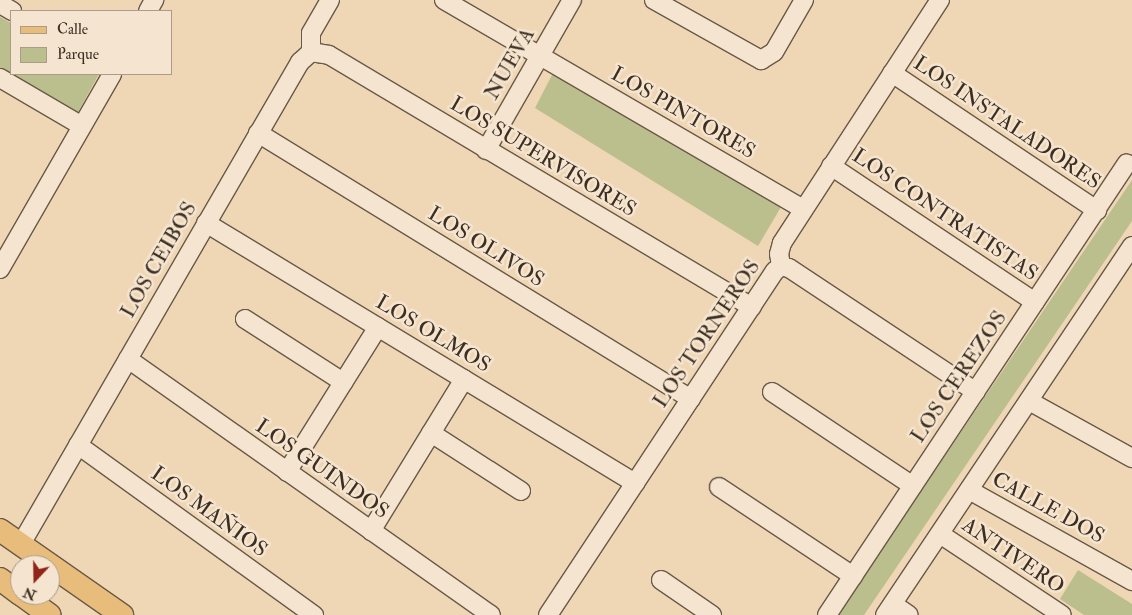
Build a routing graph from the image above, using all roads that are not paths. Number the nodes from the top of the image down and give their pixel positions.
1 (330, 0) edge
2 (444, 0) edge
3 (572, 0) edge
4 (654, 0) edge
5 (804, 0) edge
6 (940, 0) edge
7 (311, 52) junction
8 (540, 56) junction
9 (892, 73) junction
10 (111, 75) edge
11 (0, 78) edge
12 (82, 126) junction
13 (258, 134) junction
14 (486, 150) junction
15 (1128, 163) dead end
16 (831, 166) junction
17 (803, 209) junction
18 (1097, 210) junction
19 (206, 223) junction
20 (1132, 246) edge
21 (781, 266) junction
22 (0, 269) edge
23 (1035, 302) junction
24 (751, 307) junction
25 (244, 319) dead end
26 (378, 327) junction
27 (128, 359) junction
28 (464, 379) junction
29 (343, 382) junction
30 (772, 392) dead end
31 (976, 392) junction
32 (691, 399) junction
33 (1029, 401) junction
34 (431, 433) junction
35 (78, 445) junction
36 (1132, 458) edge
37 (287, 472) junction
38 (635, 483) junction
39 (913, 486) junction
40 (719, 487) dead end
41 (969, 490) junction
42 (521, 491) dead end
43 (0, 530) edge
44 (371, 530) junction
45 (940, 534) junction
46 (21, 544) junction
47 (853, 576) junction
48 (661, 580) dead end
49 (1132, 581) edge
50 (36, 605) edge
51 (889, 610) edge
52 (50, 615) edge
53 (122, 615) edge
54 (314, 615) edge
55 (490, 615) edge
56 (548, 615) edge
57 (712, 615) edge
58 (827, 615) edge
59 (909, 615) edge
60 (1062, 615) edge

1 - 7 street
2 - 8 street, LOS PINTORES
3 - 8 street, NUEVA
4 - 5 street
6 - 9 street, LOS TORNEROS
7 - 13 street, LOS CEIBOS
7 - 14 street, LOS SUPERVISORES
8 - 14 street, NUEVA
8 - 17 street, LOS PINTORES
9 - 16 street, LOS TORNEROS
9 - 18 street, LOS INSTALADORES
10 - 12 street
11 - 12 street
12 - 22 street
13 - 19 street, LOS CEIBOS
13 - 32 street, LOS OLIVOS
14 - 24 street, LOS SUPERVISORES
15 - 18 street, LOS CEREZOS
16 - 17 street, LOS TORNEROS
16 - 23 street, LOS CONTRATISTAS
17 - 21 street, LOS TORNEROS
18 - 23 street, LOS CEREZOS
19 - 26 street, LOS OLMOS
19 - 27 street, LOS CEIBOS
20 - 33 street
21 - 24 street, LOS TORNEROS
21 - 31 street
23 - 31 street, LOS CEREZOS
24 - 32 street, LOS TORNEROS
25 - 29 street
26 - 28 street, LOS OLMOS
26 - 29 street
27 - 35 street, LOS CEIBOS
27 - 37 street, LOS GUINDOS
28 - 34 street
28 - 38 street, LOS OLMOS
29 - 37 street
30 - 39 street
31 - 39 street, LOS CEREZOS
32 - 38 street, LOS TORNEROS
33 - 36 street
33 - 41 street
34 - 42 street
34 - 44 street
35 - 46 street, LOS CEIBOS
35 - 54 street, LOS MAÑIOS
37 - 44 street, LOS GUINDOS
38 - 56 street, LOS TORNEROS
39 - 47 street, LOS CEREZOS
40 - 47 street
41 - 45 street
41 - 49 street, CALLE DOS
43 - 46 main road
44 - 55 street, LOS GUINDOS
45 - 51 street
45 - 60 street, ANTIVERO
46 - 53 main road
47 - 58 street, LOS CEREZOS
48 - 57 street
50 - 52 main road
51 - 59 street

